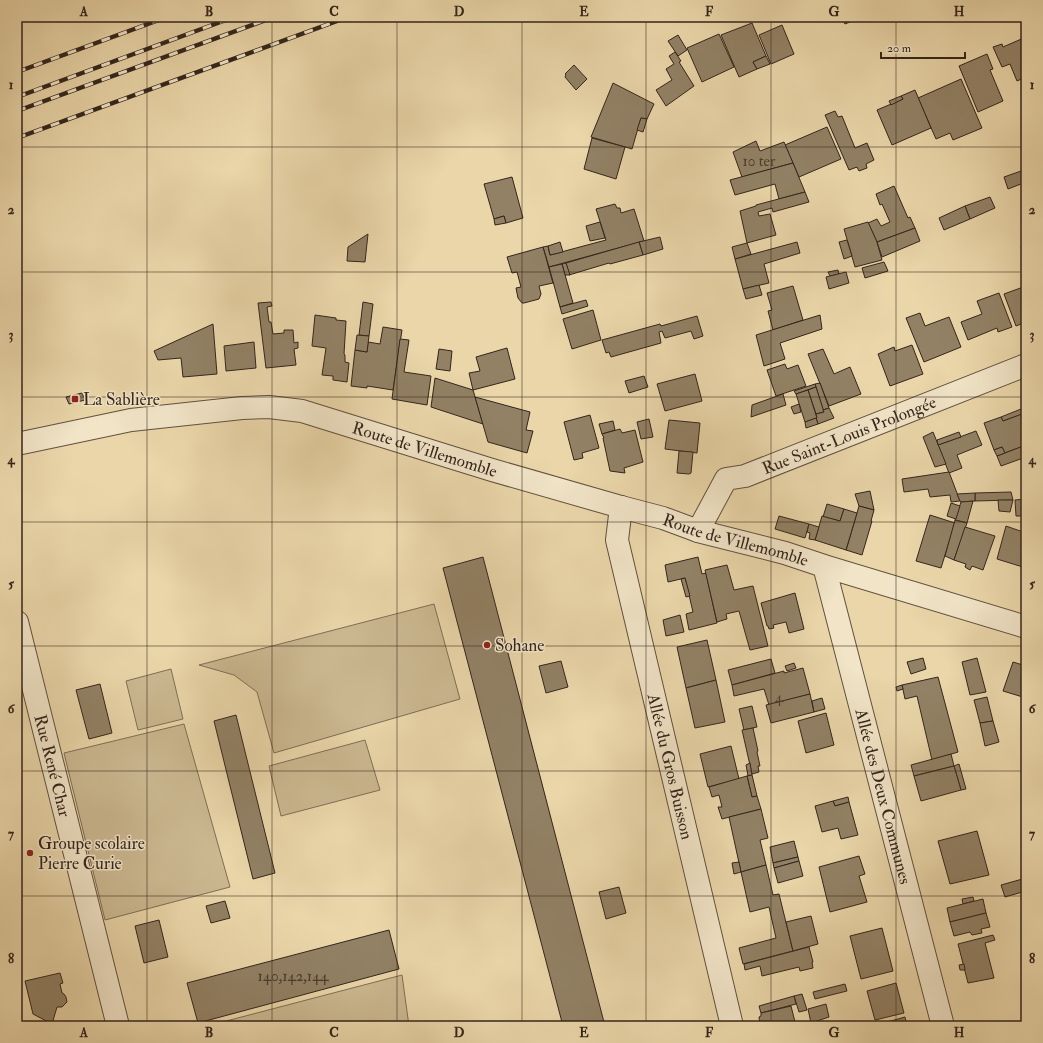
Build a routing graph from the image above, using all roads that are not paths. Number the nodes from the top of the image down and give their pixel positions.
1 (1026, 365) edge
2 (17, 444) edge
3 (621, 507) junction
4 (698, 530) junction
5 (824, 566) junction
6 (17, 622) edge
7 (1026, 627) edge
8 (118, 1026) edge
9 (732, 1026) edge
10 (943, 1026) edge

1 - 4 street, Rue Saint-Louis Prolongée
2 - 3 street, Route de Villemomble
3 - 4 street, Route de Villemomble
3 - 9 street, Allée du Gros Buisson
4 - 5 street, Route de Villemomble
5 - 7 street, Route de Villemomble
5 - 10 street, Allée des Deux Communes
6 - 8 street, Rue René Char

